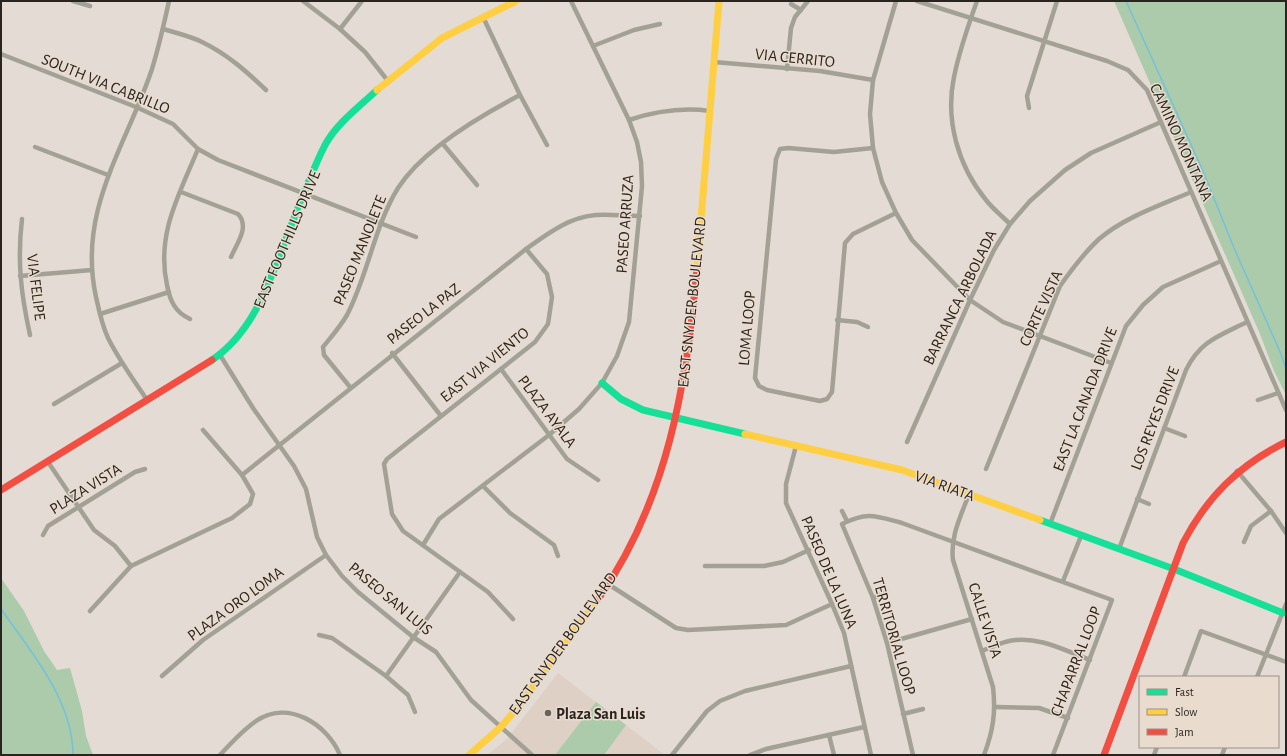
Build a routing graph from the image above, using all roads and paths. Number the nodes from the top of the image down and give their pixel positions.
1 (73, 1) edge
2 (169, 1) edge
3 (303, 1) edge
4 (362, 1) edge
5 (516, 1) edge
6 (571, 1) edge
7 (719, 1) edge
8 (808, 1) edge
9 (896, 1) edge
10 (917, 1) edge
11 (976, 1) edge
12 (1057, 1) edge
13 (791, 4) dead end
14 (90, 6) dead end
15 (801, 10) junction
16 (484, 18) junction
17 (971, 19) junction
18 (660, 24) dead end
19 (163, 29) junction
20 (340, 29) junction
21 (1044, 41) junction
22 (593, 46) junction
23 (1, 54) edge
24 (714, 62) junction
25 (788, 69) junction
26 (873, 80) junction
27 (388, 81) junction
28 (266, 90) dead end
29 (520, 95) junction
30 (136, 107) junction
31 (1029, 108) dead end
32 (710, 111) junction
33 (629, 120) junction
34 (1161, 122) junction
35 (443, 144) junction
36 (547, 145) dead end
37 (35, 147) dead end
38 (873, 148) junction
39 (198, 150) junction
40 (108, 175) junction
41 (477, 186) dead end
42 (181, 192) junction
43 (1191, 192) junction
44 (304, 193) junction
45 (896, 213) junction
46 (640, 216) junction
47 (22, 218) dead end
48 (382, 224) junction
49 (1010, 224) junction
50 (416, 237) dead end
51 (526, 249) junction
52 (232, 257) dead end
53 (1221, 261) junction
54 (92, 270) junction
55 (20, 276) junction
56 (169, 292) junction
57 (970, 300) junction
58 (100, 314) junction
59 (190, 319) dead end
60 (837, 320) junction
61 (1247, 322) junction
62 (868, 327) dead end
63 (30, 335) dead end
64 (1039, 336) junction
65 (392, 354) junction
66 (220, 355) junction
67 (122, 363) junction
68 (1111, 363) junction
69 (501, 369) junction
70 (602, 383) junction
71 (350, 387) junction
72 (1278, 393) junction
73 (147, 400) junction
74 (1258, 400) dead end
75 (54, 404) dead end
76 (1286, 410) edge
77 (441, 416) junction
78 (676, 419) junction
79 (1164, 428) junction
80 (203, 430) dead end
81 (549, 436) junction
82 (1185, 436) dead end
83 (907, 442) dead end
84 (1286, 442) edge
85 (280, 444) junction
86 (796, 446) junction
87 (48, 462) junction
88 (145, 469) dead end
89 (986, 469) dead end
90 (1237, 471) junction
91 (242, 475) junction
92 (598, 480) dead end
93 (483, 486) junction
94 (1, 490) edge
95 (969, 494) junction
96 (1137, 499) junction
97 (1149, 504) dead end
98 (77, 507) junction
99 (842, 511) dead end
100 (1271, 511) junction
101 (847, 521) junction
102 (1050, 524) junction
103 (1286, 533) edge
104 (43, 535) dead end
105 (1081, 536) junction
106 (952, 541) junction
107 (1244, 542) dead end
108 (423, 545) junction
109 (1119, 549) junction
110 (809, 550) junction
111 (326, 554) junction
112 (558, 556) dead end
113 (131, 566) junction
114 (705, 566) dead end
115 (1174, 569) junction
116 (460, 572) junction
117 (1063, 582) junction
118 (608, 584) junction
119 (886, 592) dead end
120 (873, 598) junction
121 (832, 604) junction
122 (1286, 604) edge
123 (90, 610) dead end
124 (1282, 613) junction
125 (513, 619) dead end
126 (972, 619) junction
127 (319, 635) dead end
128 (413, 637) junction
129 (887, 643) junction
130 (982, 651) junction
131 (1267, 655) junction
132 (1090, 660) junction
133 (1286, 662) edge
134 (851, 666) junction
135 (162, 676) dead end
136 (386, 676) junction
137 (1184, 676) edge
138 (1257, 676) edge
139 (996, 707) junction
140 (923, 709) dead end
141 (415, 712) dead end
142 (903, 714) junction
143 (1068, 718) junction
144 (501, 727) junction
145 (864, 728) junction
146 (830, 736) junction
147 (220, 755) edge
148 (340, 755) edge
149 (469, 755) edge
150 (532, 755) edge
151 (672, 755) edge
152 (750, 755) edge
153 (834, 755) edge
154 (871, 755) edge
155 (913, 755) edge
156 (984, 755) edge
157 (1053, 755) edge
158 (1104, 755) edge

1 - 14 street
2 - 19 street
3 - 20 street
4 - 20 street
5 - 16 street, EAST FOOTHILLS DRIVE
6 - 22 street, PASEO ARRUZA
7 - 24 street, EAST SNYDER BOULEVARD
8 - 15 street
9 - 26 street
10 - 17 street, CAMINO MONTANA
11 - 17 street
12 - 21 street
13 - 15 street
15 - 25 street
16 - 27 street, EAST FOOTHILLS DRIVE
16 - 29 street
17 - 21 street, CAMINO MONTANA
17 - 49 street
18 - 22 street
19 - 28 street
19 - 30 street
20 - 27 street
21 - 31 street
21 - 34 street, CAMINO MONTANA
22 - 33 street, PASEO ARRUZA
23 - 30 street, SOUTH VIA CABRILLO
24 - 25 street, VIA CERRITO
24 - 32 street, EAST SNYDER BOULEVARD
25 - 26 street, VIA CERRITO
26 - 38 street
27 - 44 street, EAST FOOTHILLS DRIVE
29 - 35 street, PASEO MANOLETE
29 - 36 street
30 - 39 street, SOUTH VIA CABRILLO
30 - 40 street
32 - 33 street
32 - 78 street, EAST SNYDER BOULEVARD
33 - 46 street, PASEO ARRUZA
34 - 43 street, CAMINO MONTANA
34 - 49 street, BARRANCA ARBOLADA
35 - 41 street
35 - 48 street, PASEO MANOLETE
37 - 40 street
38 - 45 street
38 - 60 street, LOMA LOOP
39 - 42 street
39 - 44 street, SOUTH VIA CABRILLO
40 - 54 street
42 - 52 street
42 - 56 street
43 - 53 street, CAMINO MONTANA
43 - 64 street, CORTE VISTA
44 - 48 street, SOUTH VIA CABRILLO
44 - 66 street, EAST FOOTHILLS DRIVE
45 - 57 street
45 - 60 street, LOMA LOOP
46 - 51 street, PASEO LA PAZ
46 - 70 street, PASEO ARRUZA
47 - 55 street, VIA FELIPE
48 - 50 street, SOUTH VIA CABRILLO
48 - 71 street, PASEO MANOLETE
49 - 57 street, BARRANCA ARBOLADA
51 - 65 street, PASEO LA PAZ
51 - 69 street, EAST VIA VIENTO
53 - 61 street, CAMINO MONTANA
53 - 68 street, EAST LA CANADA DRIVE
54 - 55 street
54 - 58 street
55 - 63 street, VIA FELIPE
56 - 58 street
56 - 59 street
57 - 64 street
57 - 83 street, BARRANCA ARBOLADA
58 - 67 street
60 - 62 street
61 - 72 street, CAMINO MONTANA
61 - 79 street, LOS REYES DRIVE
64 - 68 street
64 - 89 street, CORTE VISTA
65 - 71 street, PASEO LA PAZ
65 - 77 street
66 - 73 street, EAST FOOTHILLS DRIVE
66 - 85 street, PASEO SAN LUIS
67 - 73 street
67 - 75 street
68 - 102 street, EAST LA CANADA DRIVE
69 - 77 street, EAST VIA VIENTO
69 - 81 street, PLAZA AYALA
70 - 78 street, VIA RIATA
70 - 81 street, PASEO ARRUZA
71 - 85 street, PASEO LA PAZ
72 - 74 street
72 - 76 street, CAMINO MONTANA
73 - 87 street, EAST FOOTHILLS DRIVE
77 - 108 street, EAST VIA VIENTO
78 - 86 street, VIA RIATA
78 - 118 street, EAST SNYDER BOULEVARD
79 - 82 street
79 - 96 street, LOS REYES DRIVE
80 - 91 street
81 - 92 street, PLAZA AYALA
81 - 93 street, PASEO ARRUZA
84 - 90 street
85 - 91 street, PASEO LA PAZ
85 - 111 street, PASEO SAN LUIS
86 - 95 street, VIA RIATA
86 - 110 street, PASEO DE LA LUNA
87 - 94 street, EAST FOOTHILLS DRIVE
87 - 98 street
88 - 98 street, PLAZA VISTA
90 - 100 street
90 - 115 street
91 - 113 street
93 - 108 street, PASEO ARRUZA
93 - 112 street
95 - 102 street, VIA RIATA
95 - 106 street, CALLE VISTA
96 - 97 street
96 - 109 street, LOS REYES DRIVE
98 - 104 street, PLAZA VISTA
98 - 113 street
99 - 101 street
100 - 103 street
100 - 107 street
101 - 106 street
101 - 120 street, TERRITORIAL LOOP
102 - 105 street, VIA RIATA
105 - 109 street, VIA RIATA
105 - 117 street
106 - 117 street, CHAPARRAL LOOP
106 - 126 street, CALLE VISTA
108 - 116 street, EAST VIA VIENTO
109 - 115 street, VIA RIATA
110 - 114 street
110 - 121 street, PASEO DE LA LUNA
111 - 128 street, PASEO SAN LUIS
111 - 135 street, PLAZA ORO LOMA
113 - 123 street
115 - 124 street, VIA RIATA
115 - 158 street
116 - 125 street, EAST VIA VIENTO
116 - 128 street
117 - 132 street, CHAPARRAL LOOP
118 - 121 street
118 - 144 street, EAST SNYDER BOULEVARD
119 - 120 street
120 - 129 street, TERRITORIAL LOOP
121 - 134 street, PASEO DE LA LUNA
122 - 124 street
124 - 131 street
126 - 129 street
126 - 130 street, CALLE VISTA
127 - 136 street
128 - 136 street
128 - 144 street, PASEO SAN LUIS
129 - 142 street, TERRITORIAL LOOP
130 - 132 street
130 - 139 street, CALLE VISTA
131 - 133 street
131 - 137 street
131 - 138 street
132 - 143 street, CHAPARRAL LOOP
134 - 145 street, PASEO DE LA LUNA
134 - 151 street
136 - 141 street
139 - 143 street
139 - 156 street, CALLE VISTA
140 - 142 street
142 - 155 street, TERRITORIAL LOOP
143 - 157 street, CHAPARRAL LOOP
144 - 149 street, EAST SNYDER BOULEVARD
144 - 150 street, PASEO SAN LUIS
145 - 146 street
145 - 154 street, PASEO DE LA LUNA
146 - 152 street
146 - 153 street
147 - 148 street

